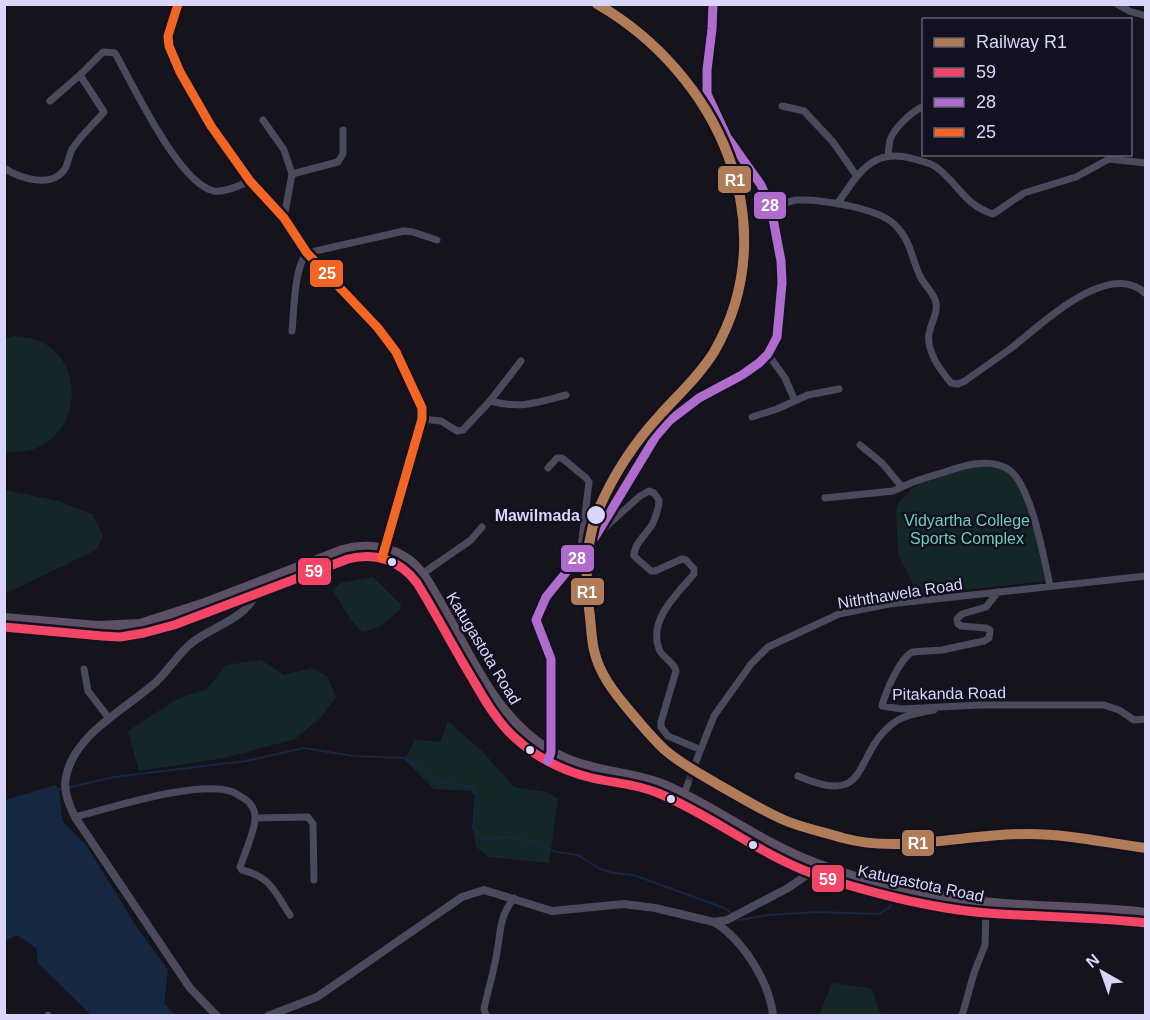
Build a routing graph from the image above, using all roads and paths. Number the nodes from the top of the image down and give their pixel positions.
1 (178, 4) edge
2 (712, 4) edge
3 (1117, 4) edge
4 (1146, 16) edge
5 (80, 75) junction
6 (50, 101) dead end
7 (782, 106) dead end
8 (922, 107) edge
9 (263, 120) dead end
10 (342, 130) dead end
11 (888, 154) junction
12 (1146, 163) edge
13 (4, 168) edge
14 (292, 174) junction
15 (856, 175) junction
16 (250, 181) junction
17 (838, 203) junction
18 (771, 208) junction
19 (284, 218) junction
20 (437, 240) dead end
21 (307, 253) junction
22 (1146, 294) edge
23 (292, 331) dead end
24 (768, 354) junction
25 (521, 361) dead end
26 (839, 389) dead end
27 (566, 395) dead end
28 (490, 401) junction
29 (795, 401) junction
30 (752, 417) dead end
31 (422, 419) junction
32 (860, 445) dead end
33 (548, 468) dead end
34 (902, 487) junction
35 (825, 498) dead end
36 (482, 527) dead end
37 (595, 537) junction
38 (383, 554) junction
39 (580, 555) junction
40 (422, 574) junction
41 (1146, 576) edge
42 (259, 582) junction
43 (1050, 586) junction
44 (998, 592) junction
45 (257, 594) junction
46 (4, 618) edge
47 (4, 627) edge
48 (84, 669) dead end
49 (946, 707) junction
50 (108, 717) junction
51 (1146, 718) edge
52 (699, 749) junction
53 (549, 756) junction
54 (695, 764) tunnel mouth
55 (798, 776) dead end
56 (688, 783) tunnel mouth
57 (682, 799) junction
58 (75, 817) junction
59 (255, 818) junction
60 (815, 869) junction
61 (314, 880) dead end
62 (514, 898) junction
63 (986, 913) junction
64 (1146, 914) edge
65 (290, 915) dead end
66 (714, 922) junction
67 (1146, 923) edge
68 (217, 1016) edge
69 (268, 1016) edge
70 (486, 1016) edge
71 (773, 1016) edge
72 (962, 1016) edge

1 - 16 street
2 - 18 street
3 - 4 street
5 - 6 street
5 - 13 street
5 - 16 street
7 - 15 street
8 - 11 street
9 - 14 street
10 - 14 street
11 - 12 street
11 - 15 street
14 - 19 street
15 - 17 street
16 - 19 street
17 - 18 street
17 - 22 street
18 - 24 street
19 - 21 street
20 - 21 street
21 - 23 street
21 - 31 street
24 - 29 street
24 - 37 street
25 - 28 street
26 - 29 street
27 - 28 street
28 - 31 street
29 - 30 street
31 - 38 street
32 - 34 street
33 - 39 street
34 - 35 street
34 - 43 street
36 - 40 street
37 - 39 street
37 - 52 street
38 - 40 highway, Katugastota Road
38 - 42 highway, Katugastota Road
38 - 45 highway, Katugastota Road
38 - 53 highway, Katugastota Road
39 - 53 street
40 - 53 highway, Katugastota Road
41 - 43 street, Niththawela Road
42 - 45 street
42 - 46 highway, Katugastota Road
43 - 44 street, Niththawela Road
44 - 49 street, Pitakanda Road
44 - 52 street, Niththawela Road
45 - 47 highway, Katugastota Road
45 - 50 street
48 - 50 street
49 - 51 street, Pitakanda Road
49 - 55 street
50 - 58 street
52 - 54 street, Niththawela Road
53 - 57 highway, Katugastota Road
56 - 57 street
57 - 60 highway, Katugastota Road
58 - 59 street
58 - 68 street
59 - 61 street
59 - 65 street
60 - 63 highway, Katugastota Road
60 - 64 highway, Katugastota Road
60 - 66 street
62 - 66 street
62 - 69 street
62 - 70 street
63 - 67 highway, Katugastota Road
63 - 72 street
66 - 71 street

